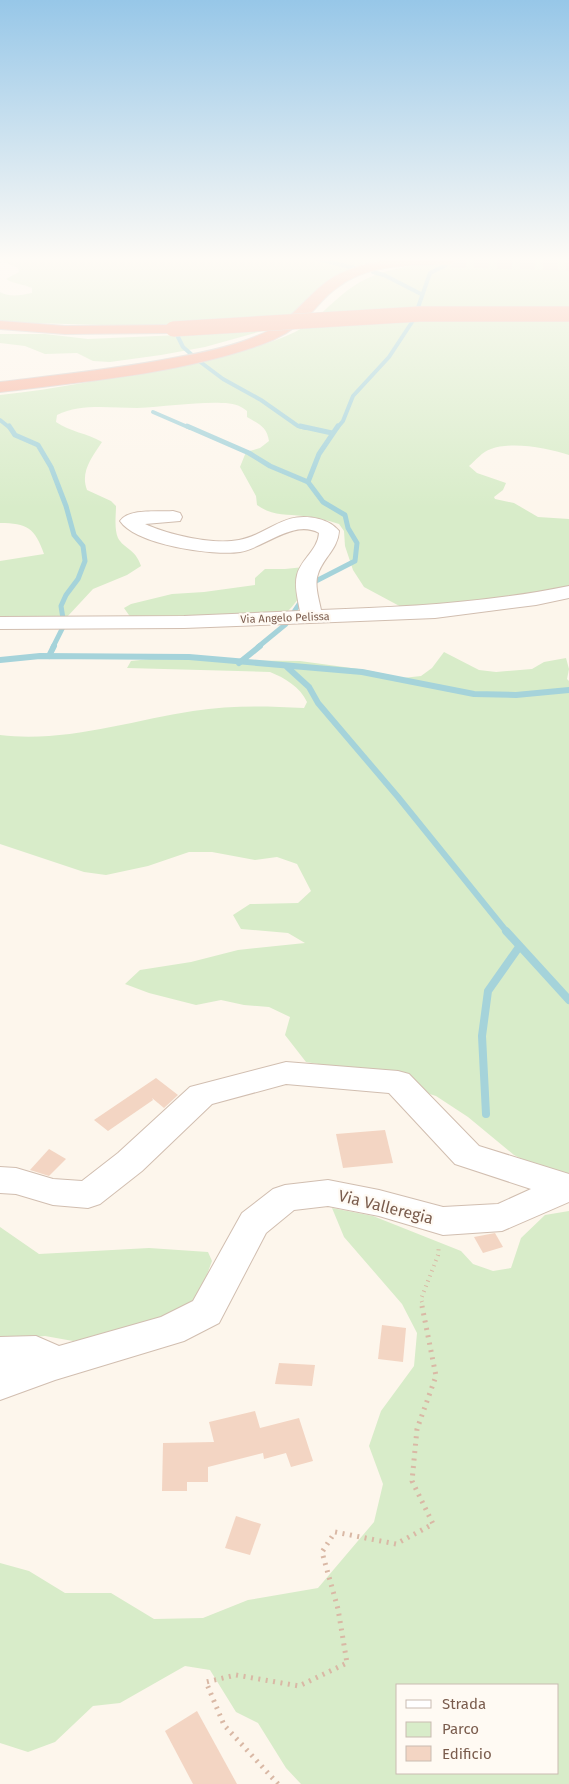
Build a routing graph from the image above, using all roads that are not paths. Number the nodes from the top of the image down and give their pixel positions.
1 (254, 342) edge
2 (0, 387) edge
3 (173, 517) dead end
4 (569, 592) edge
5 (311, 617) junction
6 (0, 623) edge
7 (0, 1180) edge
8 (567, 1187) edge
9 (0, 1353) edge
10 (54, 1364) junction
11 (0, 1383) edge

1 - 2 highway
3 - 5 street
4 - 5 street, Via Angelo Pelissa
5 - 6 street, Via Angelo Pelissa
7 - 8 street
8 - 10 street, Via Valleregia
9 - 10 street
10 - 11 street, Via Valleregia

